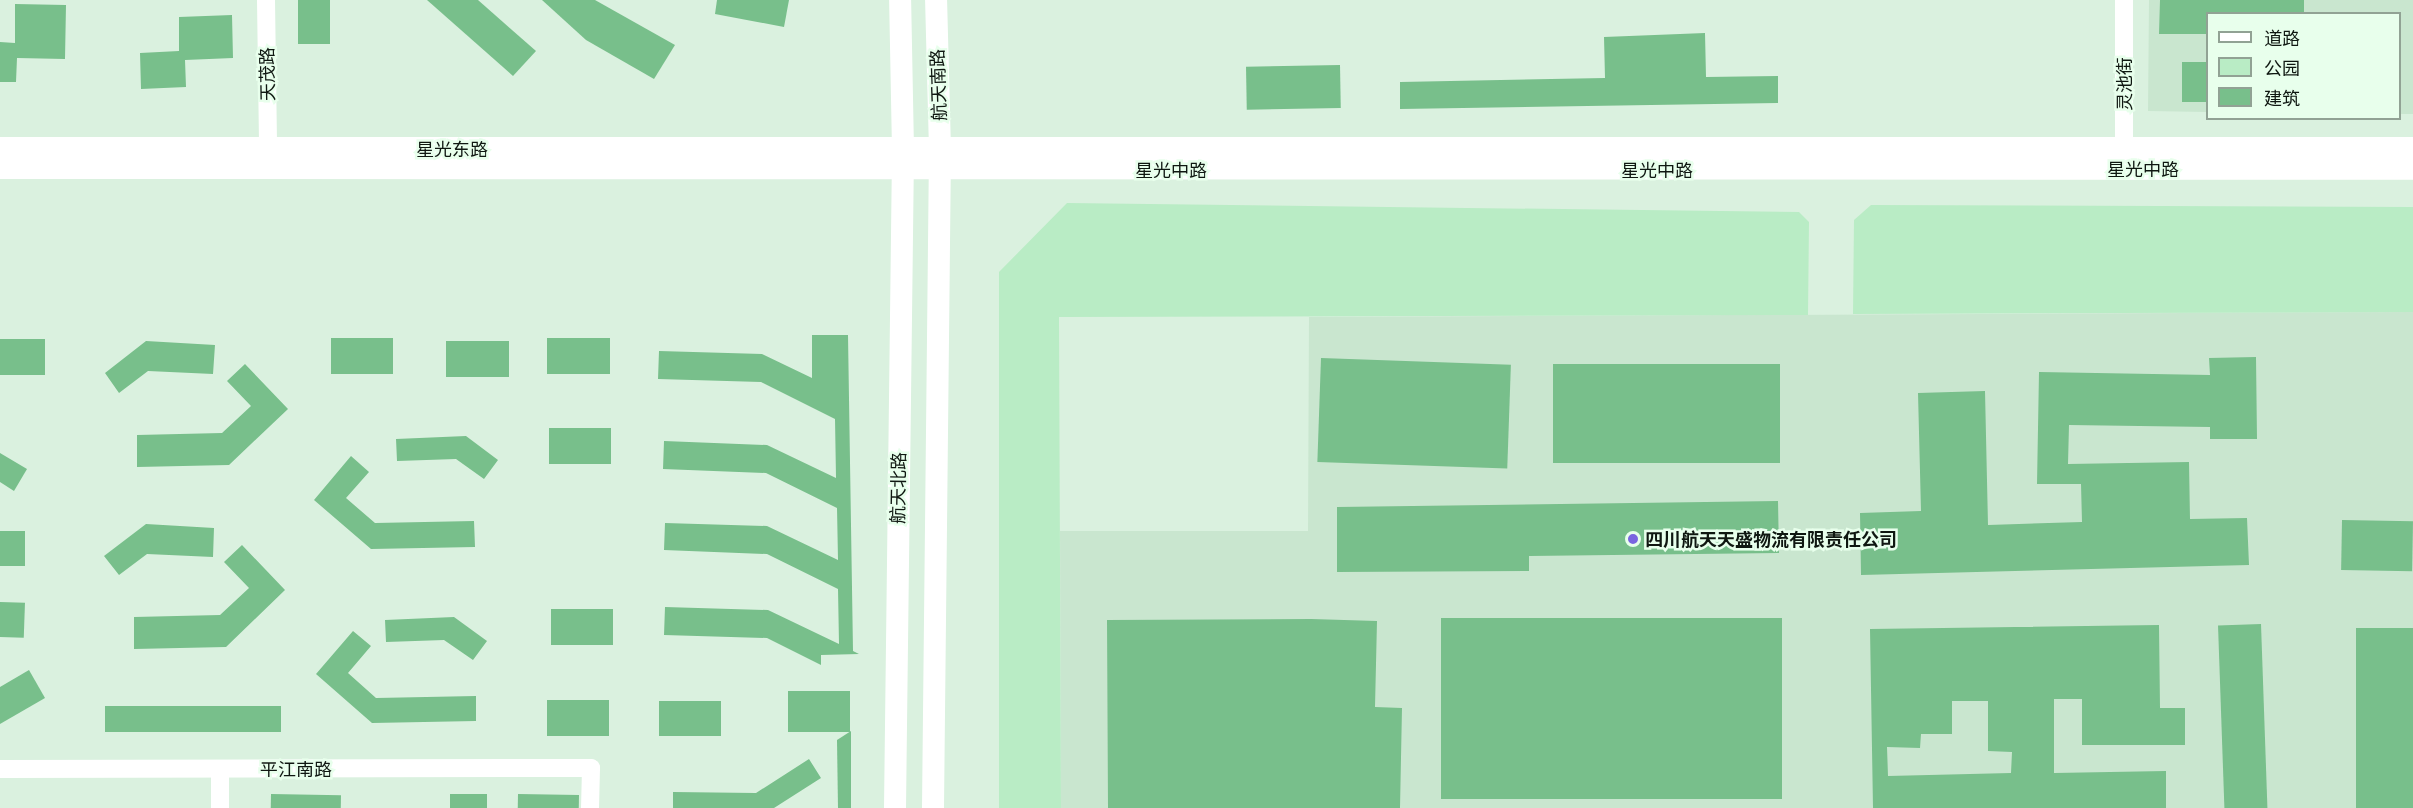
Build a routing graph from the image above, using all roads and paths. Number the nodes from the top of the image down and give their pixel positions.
1 (266, 0) edge
2 (900, 0) edge
3 (936, 0) edge
4 (2124, 0) edge
5 (0, 148) edge
6 (2413, 148) edge
7 (268, 149) junction
8 (902, 158) junction
9 (2124, 159) junction
10 (940, 160) junction
11 (0, 168) edge
12 (2413, 169) edge
13 (0, 769) edge
14 (220, 769) junction
15 (220, 808) edge
16 (590, 808) edge
17 (895, 808) edge
18 (933, 808) edge

1 - 7 street, 天茂路
2 - 8 main road, 航天南路
3 - 10 main road, 航天南路
4 - 9 street, 灵池街
5 - 7 main road, 星光东路
6 - 9 main road, 星光中路
7 - 8 main road, 星光东路
8 - 10 main road, 星光中路
8 - 11 main road, 星光东路
8 - 17 main road, 航天北路
9 - 10 main road, 星光中路
9 - 12 main road, 星光中路
10 - 18 main road
13 - 14 street, 平江南路
14 - 15 street
14 - 16 street, 平江南路

